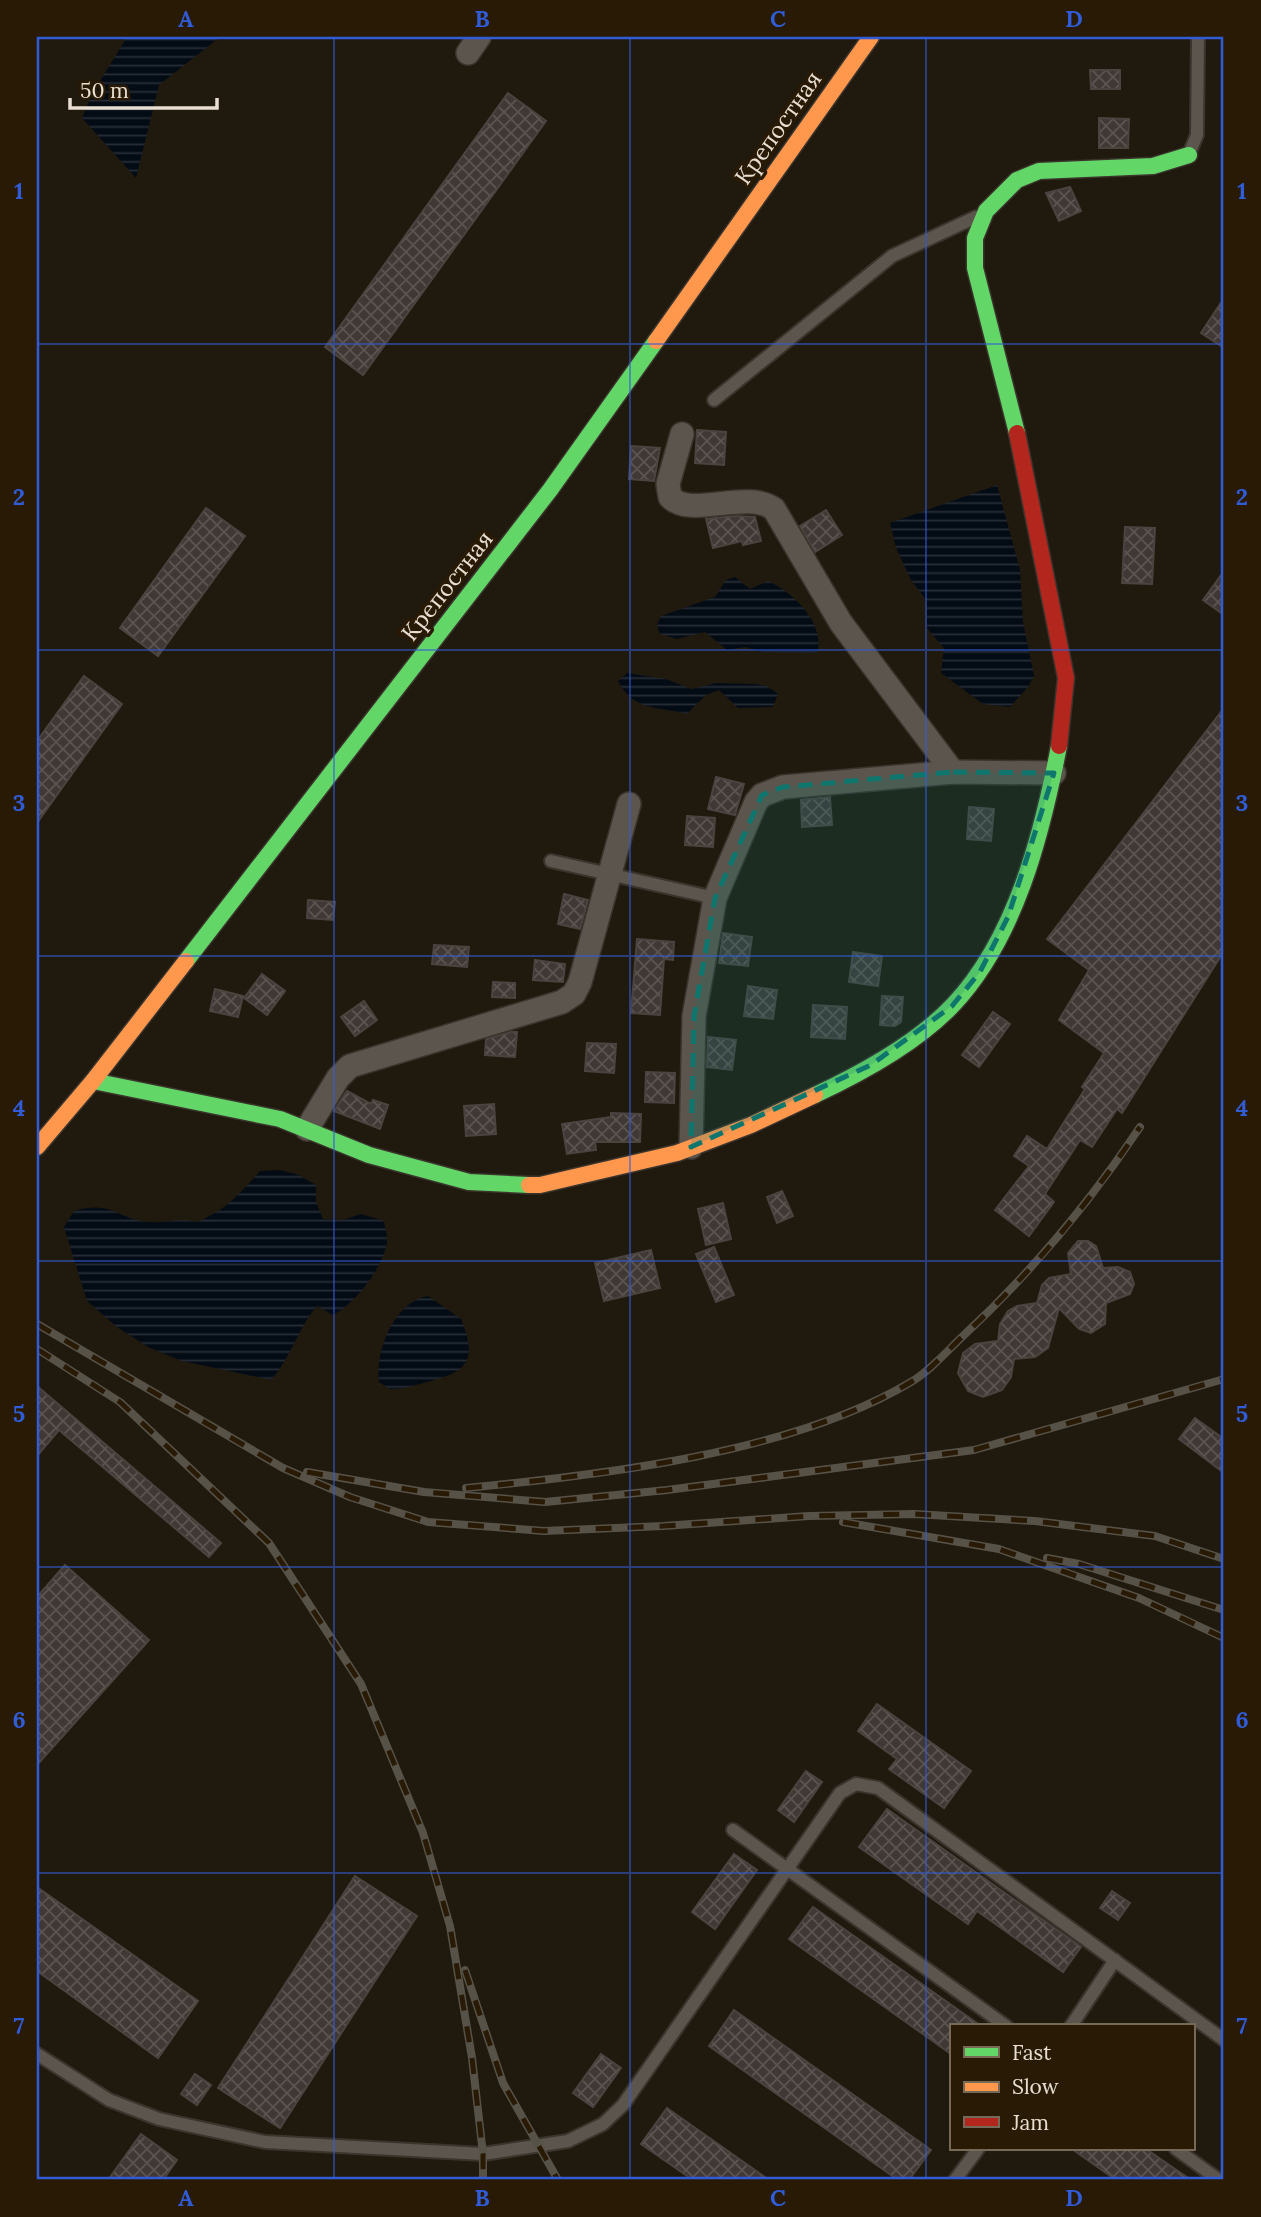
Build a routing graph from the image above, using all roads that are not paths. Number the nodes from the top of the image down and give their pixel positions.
1 (871, 37) edge
2 (1198, 37) edge
3 (1189, 155) joint
4 (983, 214) junction
5 (714, 400) dead end
6 (682, 434) dead end
7 (953, 772) junction
8 (1054, 773) junction
9 (629, 804) dead end
10 (551, 861) dead end
11 (609, 874) junction
12 (715, 898) junction
13 (93, 1081) junction
14 (307, 1129) junction
15 (37, 1147) edge
16 (691, 1147) junction
17 (733, 1830) dead end
18 (787, 1868) junction
19 (1115, 1960) junction
20 (1003, 2024) edge
21 (1072, 2024) edge
22 (1224, 2040) edge
23 (37, 2054) edge
24 (977, 2150) edge
25 (1177, 2150) edge
26 (955, 2180) edge
27 (1219, 2180) edge

1 - 13 street, Крепостная
2 - 3 lane
3 - 4 street
4 - 5 lane
4 - 8 street
6 - 7 street
7 - 8 street
7 - 12 street
8 - 16 street
9 - 11 street
10 - 11 lane
11 - 12 lane
11 - 14 street
12 - 16 street
13 - 14 street
13 - 15 street, Крепостная
14 - 16 street
17 - 18 lane
18 - 19 lane
18 - 20 lane
18 - 23 lane
19 - 21 lane
19 - 22 lane
24 - 26 lane
25 - 27 lane

